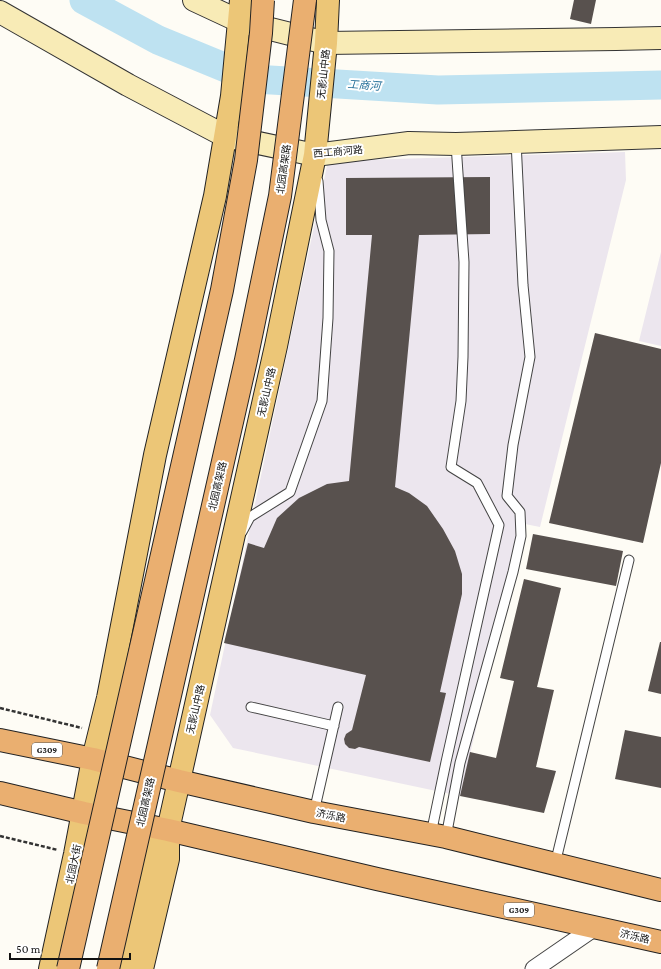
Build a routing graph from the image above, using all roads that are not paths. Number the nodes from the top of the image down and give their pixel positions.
1 (194, 0) edge
2 (263, 0) edge
3 (305, 0) edge
4 (328, 0) edge
5 (240, 10) edge
6 (0, 12) edge
7 (661, 38) edge
8 (325, 52) junction
9 (226, 126) junction
10 (661, 137) edge
11 (516, 142) junction
12 (456, 144) junction
13 (315, 155) junction
14 (230, 552) junction
15 (629, 560) dead end
16 (251, 707) dead end
17 (338, 707) dead end
18 (334, 726) junction
19 (0, 740) edge
20 (93, 759) junction
21 (179, 781) junction
22 (0, 793) edge
23 (314, 812) junction
24 (84, 813) junction
25 (168, 830) junction
26 (439, 836) junction
27 (555, 864) junction
28 (661, 890) edge
29 (595, 927) junction
30 (661, 942) edge
31 (50, 969) edge
32 (68, 969) edge
33 (108, 969) edge
34 (124, 969) edge
35 (142, 969) edge
36 (534, 969) edge

1 - 5 main road
2 - 32 highway, bridge
3 - 33 highway, 北园高架路, bridge
4 - 8 main road, 无影山中路
5 - 8 main road
5 - 9 main road
6 - 9 main road, 西工商河路
7 - 8 main road
8 - 13 main road, 无影山中路
9 - 13 main road, 西工商河路
9 - 20 main road
10 - 11 main road, 西工商河路
11 - 12 main road, 西工商河路
11 - 26 lane
12 - 13 main road, 西工商河路
12 - 26 lane
13 - 14 main road, 无影山中路
13 - 14 lane
14 - 21 main road, 无影山中路
15 - 27 lane
16 - 18 lane
17 - 18 lane
18 - 23 lane
19 - 20 highway, 济泺路 / G309
20 - 21 highway, 济泺路 / G309
20 - 24 main road, 北园大街
21 - 23 highway, 济泺路 / G309
21 - 25 main road
22 - 24 highway, 济泺路 / G309
23 - 26 highway, 济泺路 / G309
24 - 25 highway, 济泺路 / G309
24 - 31 main road, 北园大街
25 - 29 highway, 济泺路 / G309
25 - 34 main road
25 - 35 main road
26 - 27 highway, 济泺路 / G309
27 - 28 highway, 济泺路 / G309
29 - 30 highway, 济泺路 / G309
29 - 36 street

